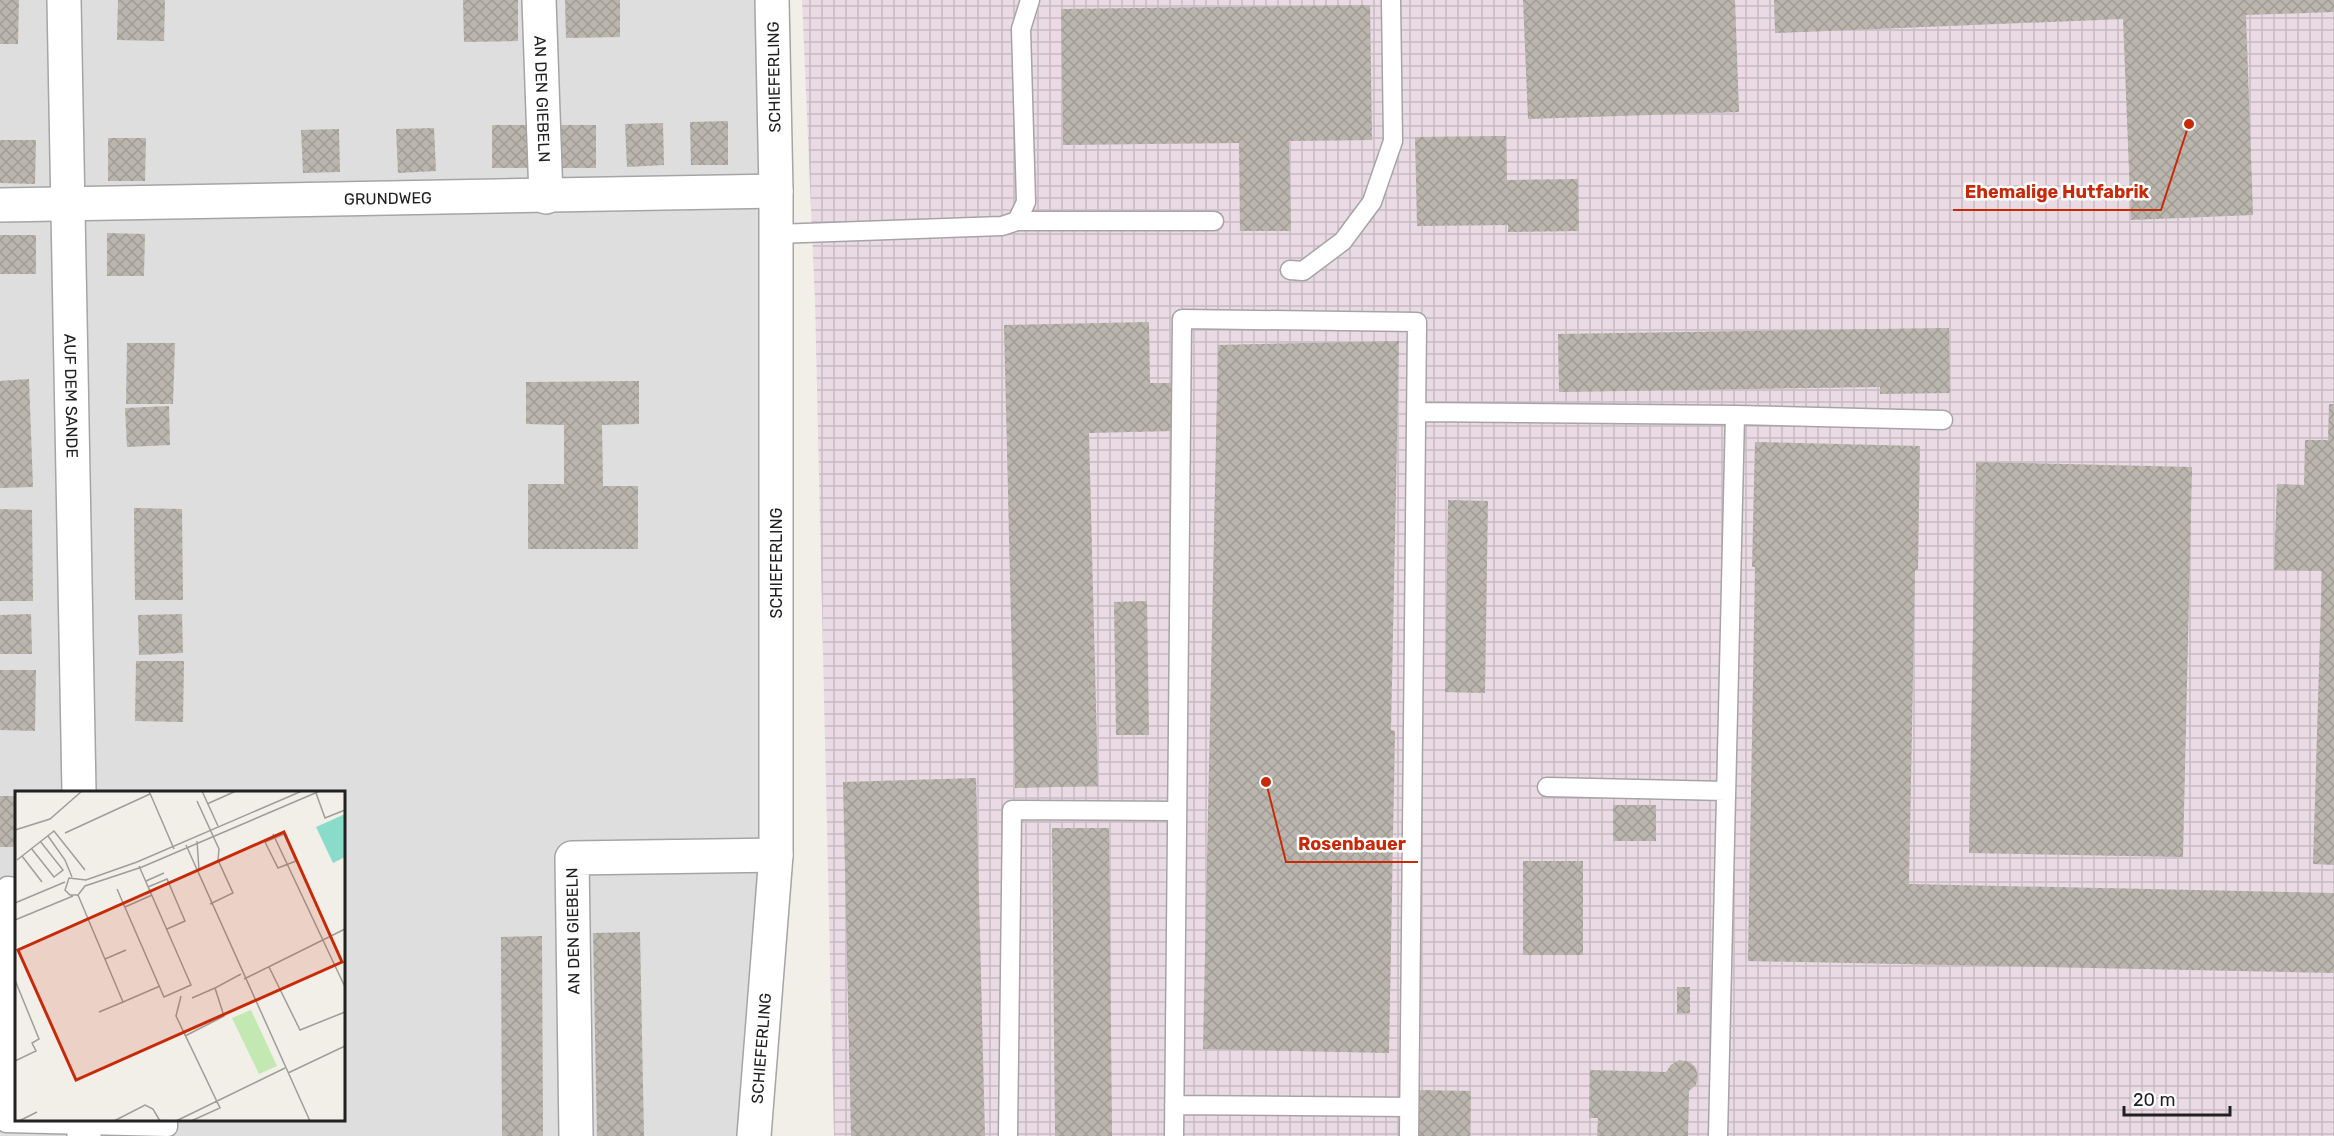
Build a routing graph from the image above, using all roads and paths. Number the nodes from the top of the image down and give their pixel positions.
1 (64, 0) edge
2 (539, 0) edge
3 (772, 0) edge
4 (1030, 0) edge
5 (1391, 0) edge
6 (776, 191) junction
7 (546, 197) junction
8 (68, 202) junction
9 (0, 205) edge
10 (1017, 221) junction
11 (1214, 221) dead end
12 (776, 234) junction
13 (1290, 270) dead end
14 (1417, 412) junction
15 (1735, 415) junction
16 (1943, 420) dead end
17 (1547, 787) dead end
18 (79, 791) edge
19 (1726, 791) junction
20 (1177, 811) junction
21 (776, 855) junction
22 (15, 887) edge
23 (1174, 1105) junction
24 (1409, 1107) junction
25 (168, 1121) edge
26 (84, 1127) edge
27 (752, 1132) edge
28 (576, 1136) edge
29 (1008, 1136) edge
30 (1174, 1136) edge
31 (1409, 1136) edge
32 (1718, 1136) edge

1 - 8 street, AUF DEM SANDE
2 - 7 street, AN DEN GIEBELN
3 - 6 street, SCHIEFERLING
4 - 10 lane
5 - 13 lane
6 - 7 street, GRUNDWEG
6 - 12 street, SCHIEFERLING
7 - 8 street, GRUNDWEG
8 - 9 street, GRUNDWEG
8 - 18 street, AUF DEM SANDE
10 - 11 lane
10 - 12 lane
12 - 21 street, SCHIEFERLING
14 - 15 lane
14 - 20 lane
14 - 24 lane
15 - 16 lane
15 - 19 lane
17 - 19 lane
19 - 32 lane
20 - 23 lane
20 - 29 lane
21 - 27 street, SCHIEFERLING
21 - 28 street, AN DEN GIEBELN
22 - 26 lane
23 - 24 lane
23 - 30 lane
24 - 31 lane
25 - 26 lane

